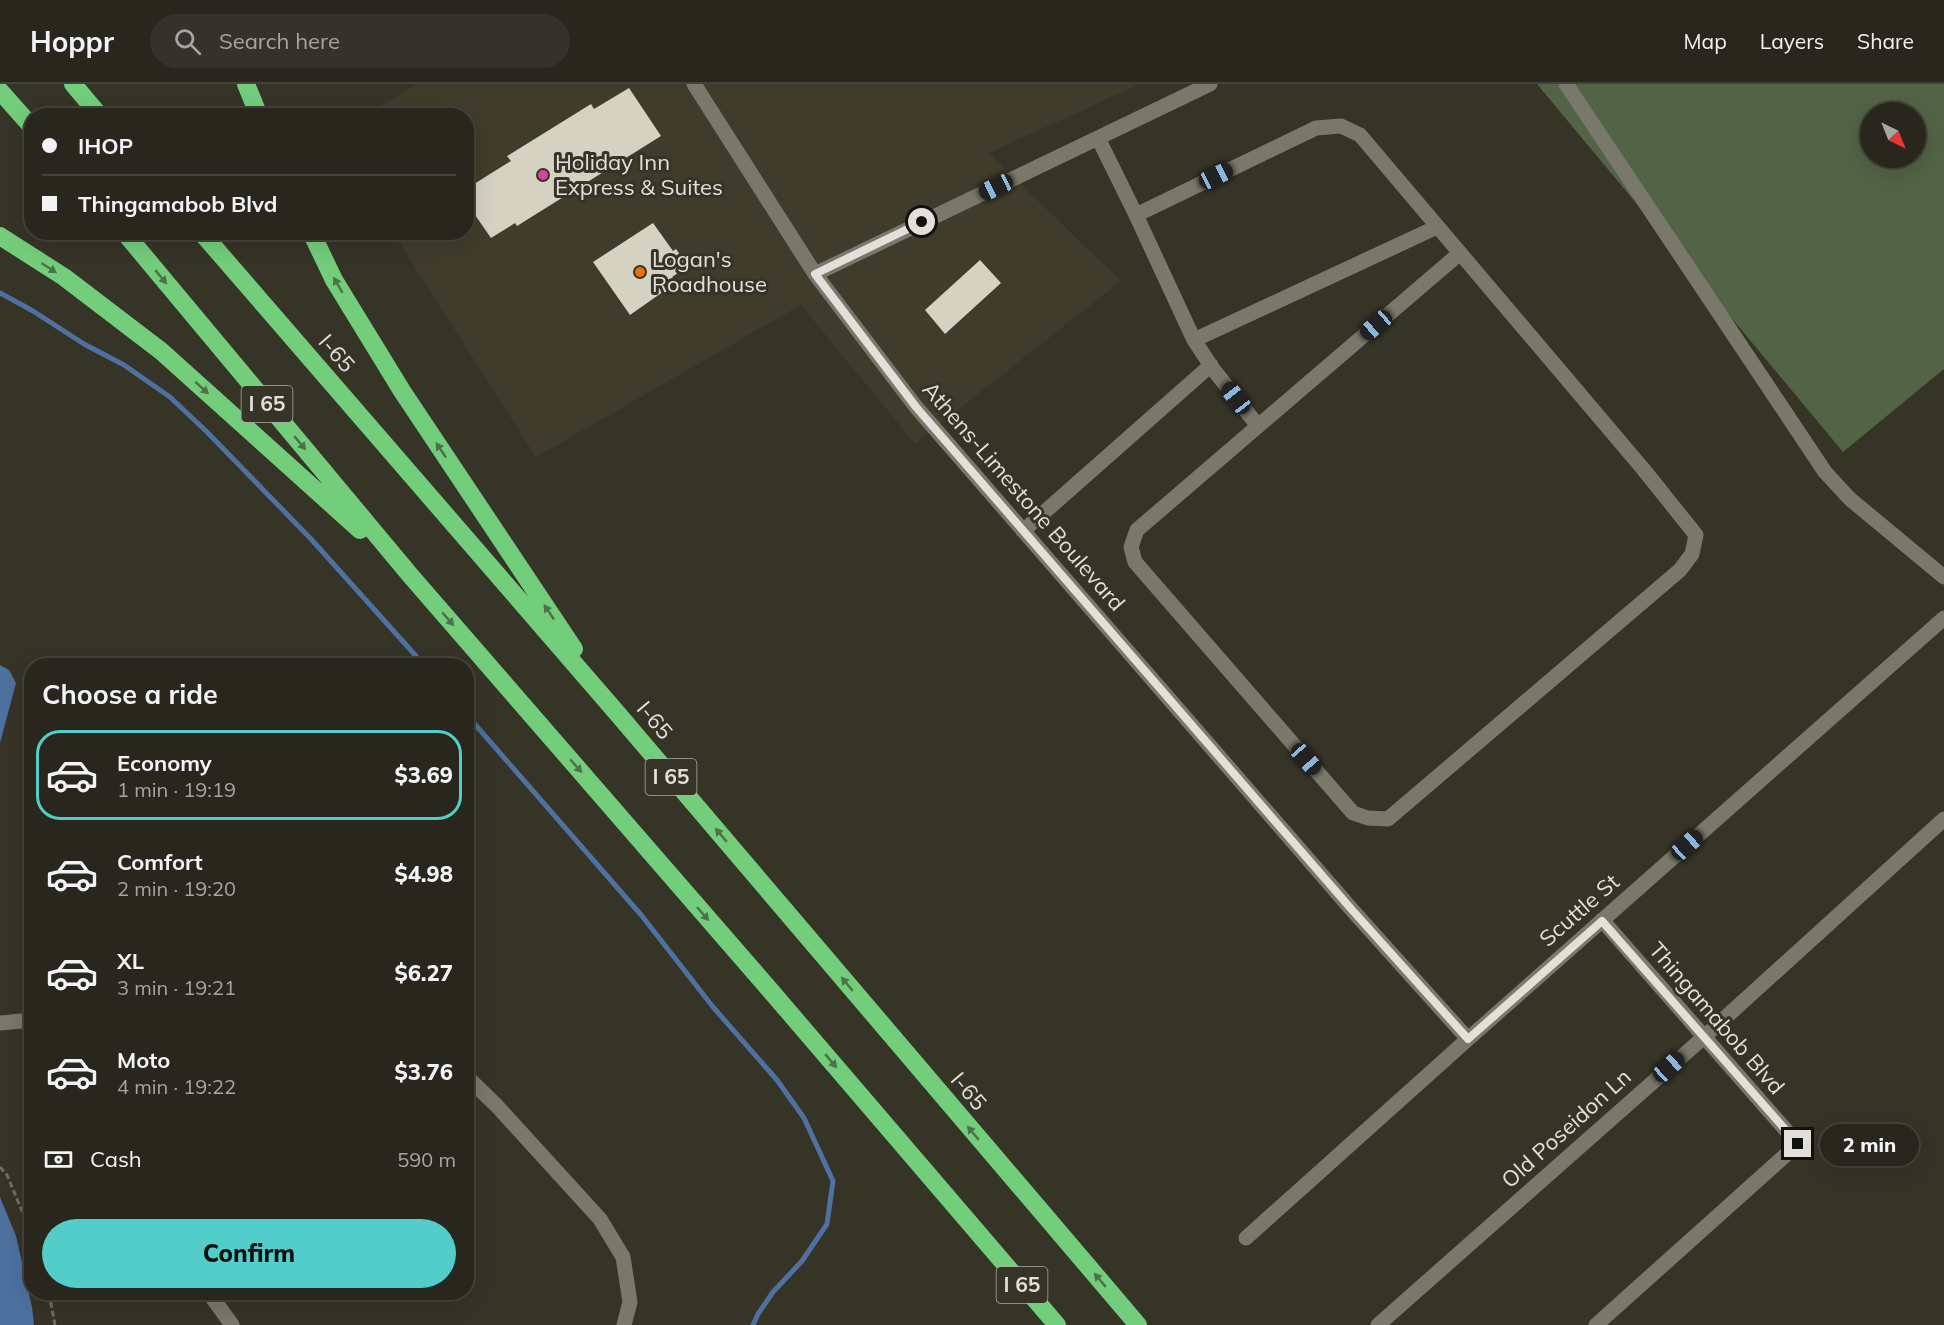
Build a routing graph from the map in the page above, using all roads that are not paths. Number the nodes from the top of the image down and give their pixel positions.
1 (74, 84) edge
2 (246, 84) edge
3 (694, 84) edge
4 (1210, 84) edge
5 (1566, 84) edge
6 (0, 91) edge
7 (94, 108) edge
8 (256, 108) edge
9 (24, 118) edge
10 (1098, 138) junction
11 (1136, 215) junction
12 (1437, 227) junction
13 (0, 236) edge
14 (131, 240) edge
15 (208, 240) edge
16 (315, 240) edge
17 (1460, 253) junction
18 (815, 274) junction
19 (1194, 340) junction
20 (1211, 365) junction
21 (1258, 426) junction
22 (1023, 531) junction
23 (410, 575) junction
24 (1944, 577) edge
25 (1944, 618) edge
26 (617, 713) junction
27 (1944, 819) edge
28 (1602, 921) junction
29 (24, 1021) edge
30 (0, 1023) edge
31 (1704, 1036) junction
32 (1468, 1039) junction
33 (474, 1084) edge
34 (1246, 1238) dead end
35 (214, 1300) edge
36 (232, 1325) edge
37 (624, 1325) edge
38 (1057, 1325) edge
39 (1138, 1325) edge
40 (1378, 1325) edge
41 (1596, 1325) edge

1 - 7 highway
2 - 8 highway
3 - 18 street, Athens-Limestone Boulevard
4 - 10 street
5 - 24 street
6 - 9 highway
10 - 11 street
10 - 18 street
11 - 12 street
11 - 19 street
12 - 17 street
12 - 19 street
13 -> 23 highway
14 -> 23 highway, I 65
15 - 26 highway, I-65 / I 65
26 -> 16 highway
17 - 21 street
17 - 21 street
18 - 22 street, Athens-Limestone Boulevard
19 - 20 street
20 - 21 street
20 - 22 street
22 - 32 street, Athens-Limestone Boulevard
23 -> 38 highway, I 65
25 - 28 street, Scuttle St
39 -> 26 highway, I-65 / I 65
27 - 31 street, Old Poseidon Ln
28 - 31 street, Thingamabob Blvd
28 - 32 street, Scuttle St
29 - 30 street
31 - 40 street, Old Poseidon Ln
31 - 41 street, Thingamabob Blvd
32 - 34 street, Scuttle St
33 - 37 street
35 - 36 street

